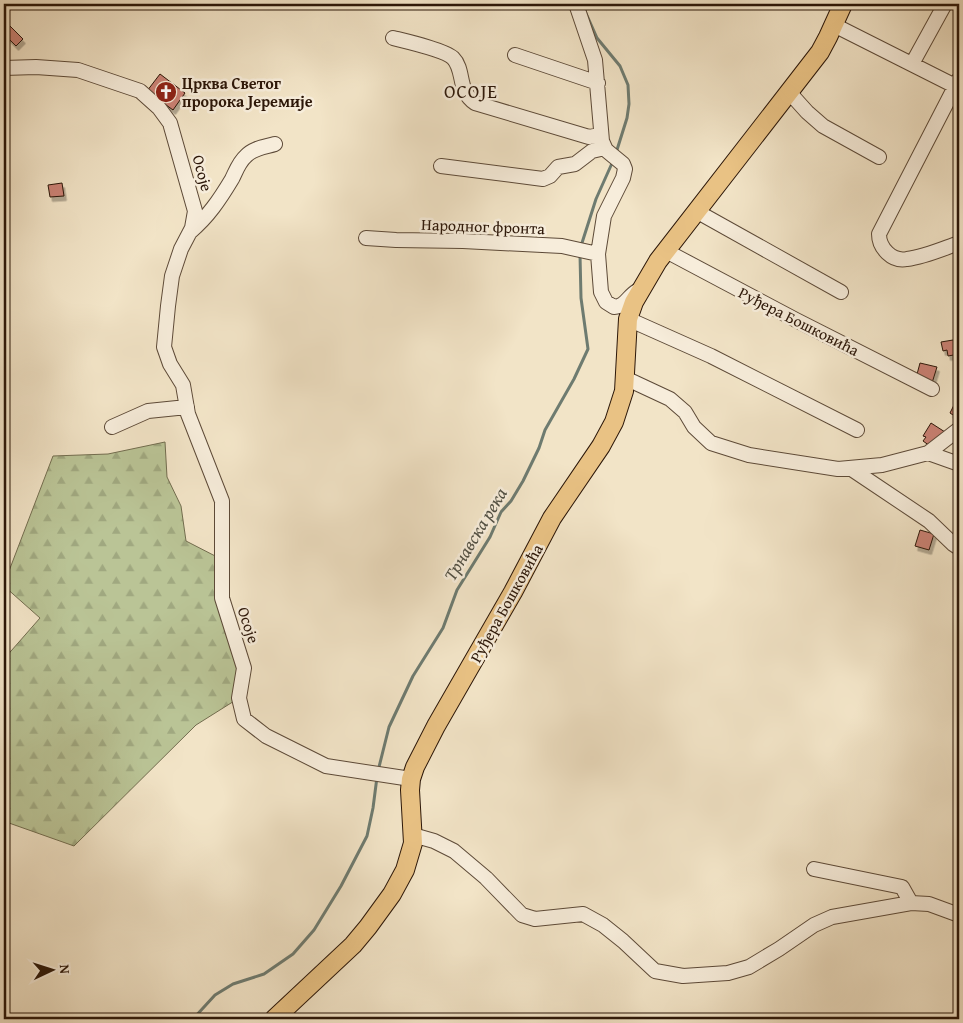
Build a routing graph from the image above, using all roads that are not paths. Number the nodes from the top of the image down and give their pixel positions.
1 (576, 4) edge
2 (843, 4) edge
3 (944, 4) edge
4 (834, 25) junction
5 (393, 38) dead end
6 (515, 55) dead end
7 (912, 64) junction
8 (4, 68) edge
9 (598, 83) junction
10 (958, 84) edge
11 (789, 92) junction
12 (275, 144) dead end
13 (605, 145) junction
14 (879, 157) dead end
15 (441, 166) dead end
16 (696, 211) junction
17 (189, 232) junction
18 (366, 238) dead end
19 (959, 244) edge
20 (586, 251) junction
21 (666, 251) junction
22 (641, 290) junction
23 (841, 292) dead end
24 (628, 318) junction
25 (625, 378) junction
26 (932, 389) dead end
27 (187, 407) junction
28 (112, 426) dead end
29 (959, 429) edge
30 (857, 430) dead end
31 (928, 453) junction
32 (959, 464) edge
33 (850, 468) junction
34 (957, 545) edge
35 (411, 778) junction
36 (413, 835) junction
37 (814, 869) dead end
38 (911, 903) junction
39 (959, 915) edge
40 (274, 1019) edge

1 - 9 street
2 - 4 main road, Руђера Бошковића
3 - 7 street
4 - 7 street
4 - 11 main road, Руђера Бошковића
5 - 13 street
6 - 9 street
7 - 10 street
8 - 17 street, Осоје
9 - 13 street
10 - 19 street
11 - 14 street
11 - 16 main road, Руђера Бошковића
12 - 17 street
13 - 15 street
13 - 20 street
16 - 21 main road, Руђера Бошковића
16 - 23 street
17 - 27 street, Осоје
18 - 20 street, Народног фронта
20 - 22 street, Руђера Бошковића
21 - 22 main road, Руђера Бошковића
21 - 26 street, Руђера Бошковића
22 - 24 main road, Руђера Бошковића
24 - 25 main road, Руђера Бошковића
24 - 30 street
25 - 33 street
25 - 35 main road, Руђера Бошковића
27 - 28 street
27 - 35 street, Осоје
29 - 31 street
31 - 32 street
31 - 33 street
33 - 34 street
35 - 36 main road, Руђера Бошковића
36 - 38 street
36 - 40 main road, Руђера Бошковића
37 - 38 street
38 - 39 street

